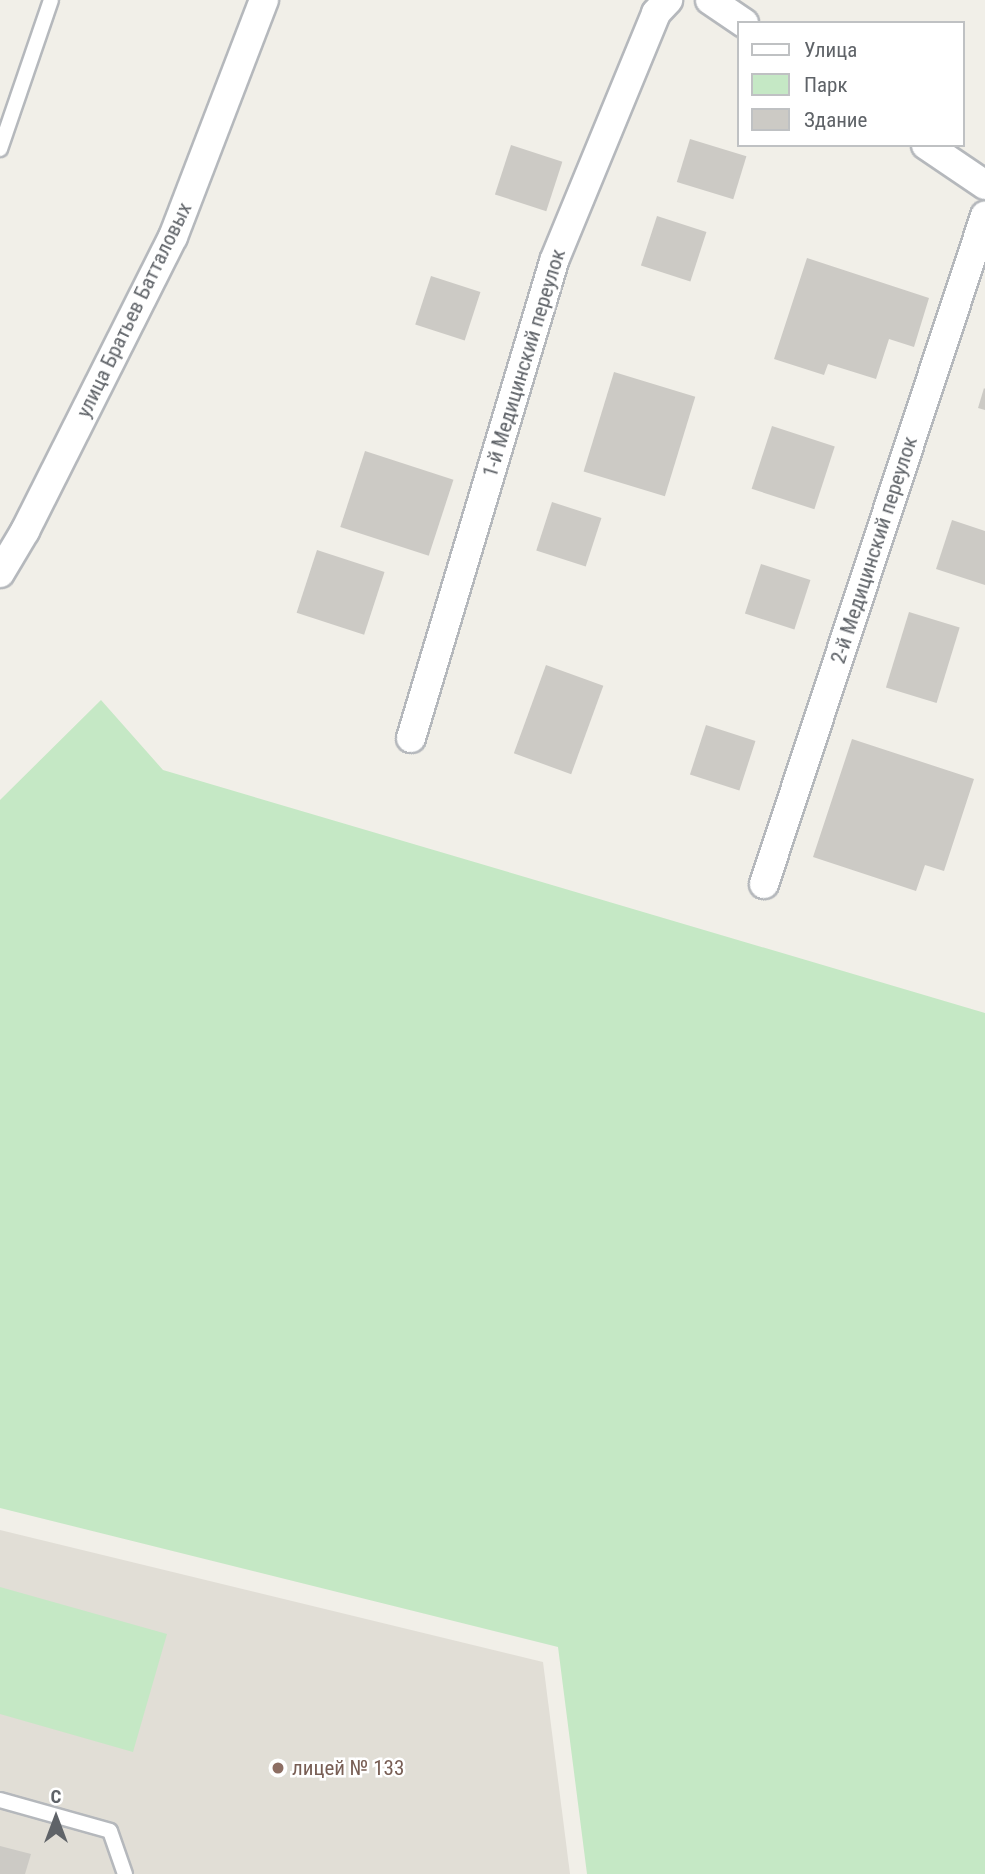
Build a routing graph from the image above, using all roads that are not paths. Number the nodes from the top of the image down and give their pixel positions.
1 (51, 0) edge
2 (264, 0) edge
3 (668, 0) edge
4 (710, 0) edge
5 (741, 21) edge
6 (929, 147) edge
7 (0, 149) edge
8 (985, 185) edge
9 (985, 216) edge
10 (0, 573) edge
11 (411, 738) dead end
12 (764, 884) dead end
13 (0, 1800) edge
14 (125, 1874) edge

1 - 7 lane
2 - 10 street, улица Братьев Батталовых
3 - 11 street, 1-й Медицинский переулок
4 - 5 street
6 - 8 street
9 - 12 street, 2-й Медицинский переулок
13 - 14 lane

